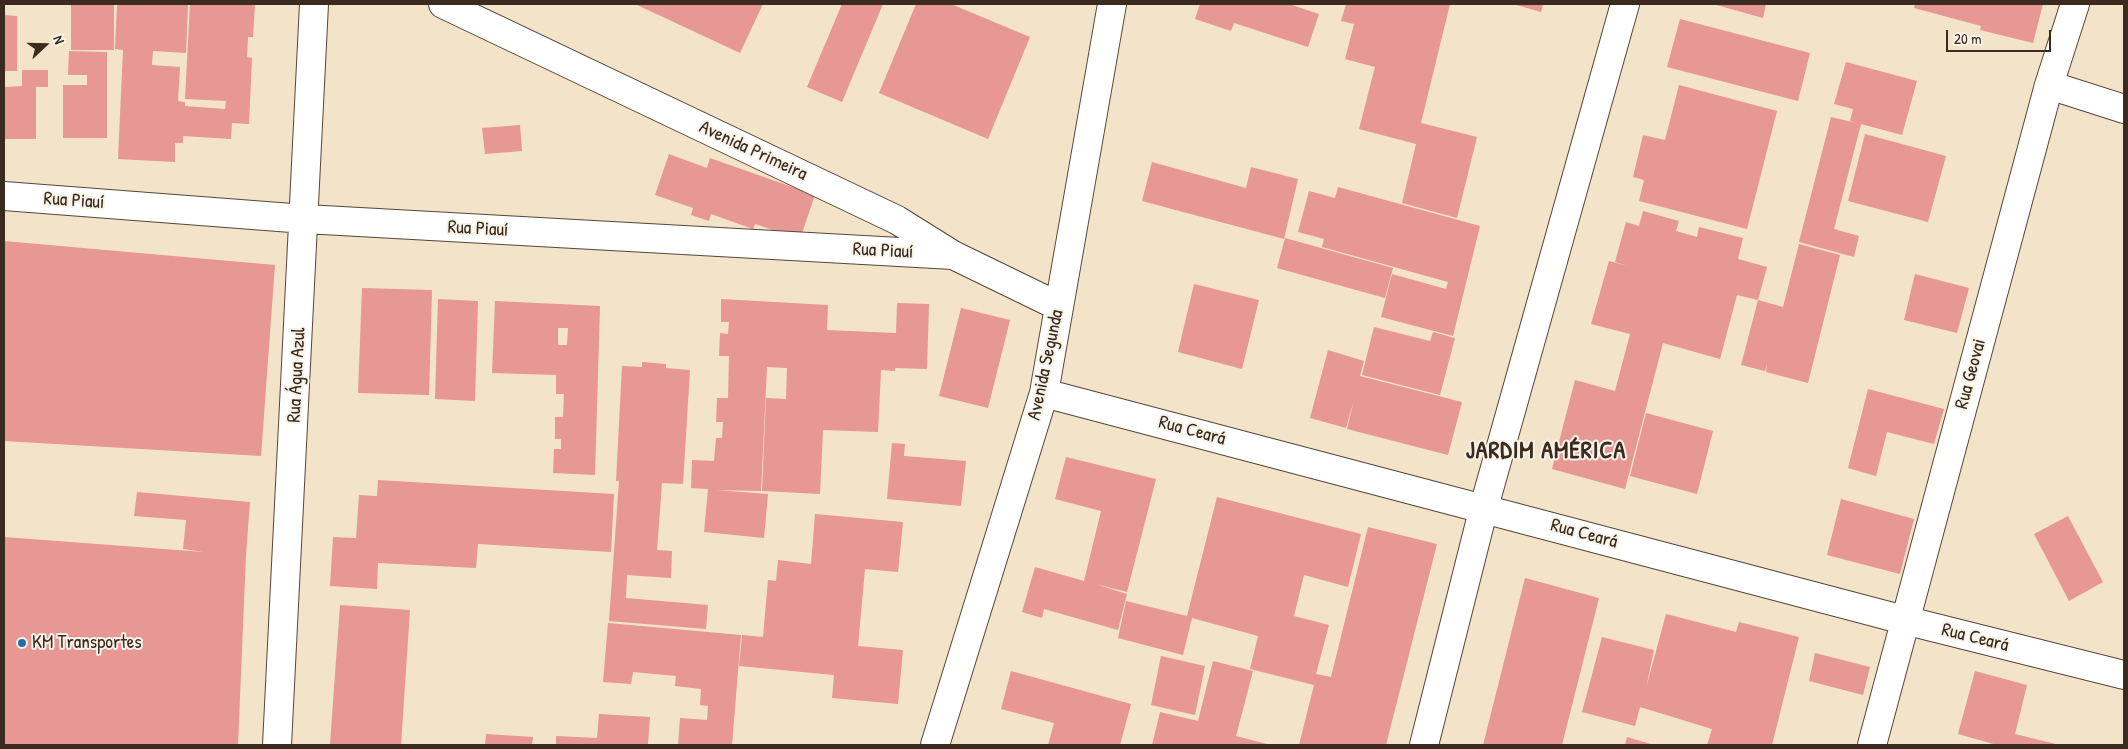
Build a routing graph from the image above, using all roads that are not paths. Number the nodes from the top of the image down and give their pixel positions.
1 (314, 4) edge
2 (444, 4) edge
3 (1112, 4) edge
4 (1625, 4) edge
5 (2075, 4) edge
6 (2049, 85) junction
7 (2124, 109) edge
8 (4, 196) edge
9 (305, 219) junction
10 (953, 255) junction
11 (1058, 306) junction
12 (1044, 392) junction
13 (1484, 508) junction
14 (1904, 620) junction
15 (2124, 675) edge
16 (277, 745) edge
17 (934, 745) edge
18 (1424, 745) edge
19 (1872, 745) edge

1 - 9 street, Rua Água Azul
2 - 10 street, Avenida Primeira
3 - 11 street, Avenida Segunda
4 - 13 street
5 - 6 street, Rua Geovai
6 - 7 street
6 - 14 street, Rua Geovai
8 - 9 street, Rua Piauí
9 - 10 street, Rua Piauí
9 - 16 street, Rua Água Azul
10 - 11 street, Avenida Primeira
11 - 12 street, Avenida Segunda
12 - 13 street, Rua Ceará
12 - 17 street, Avenida Segunda
13 - 14 street, Rua Ceará
13 - 18 street
14 - 15 street, Rua Ceará
14 - 19 street, Rua Geovai

